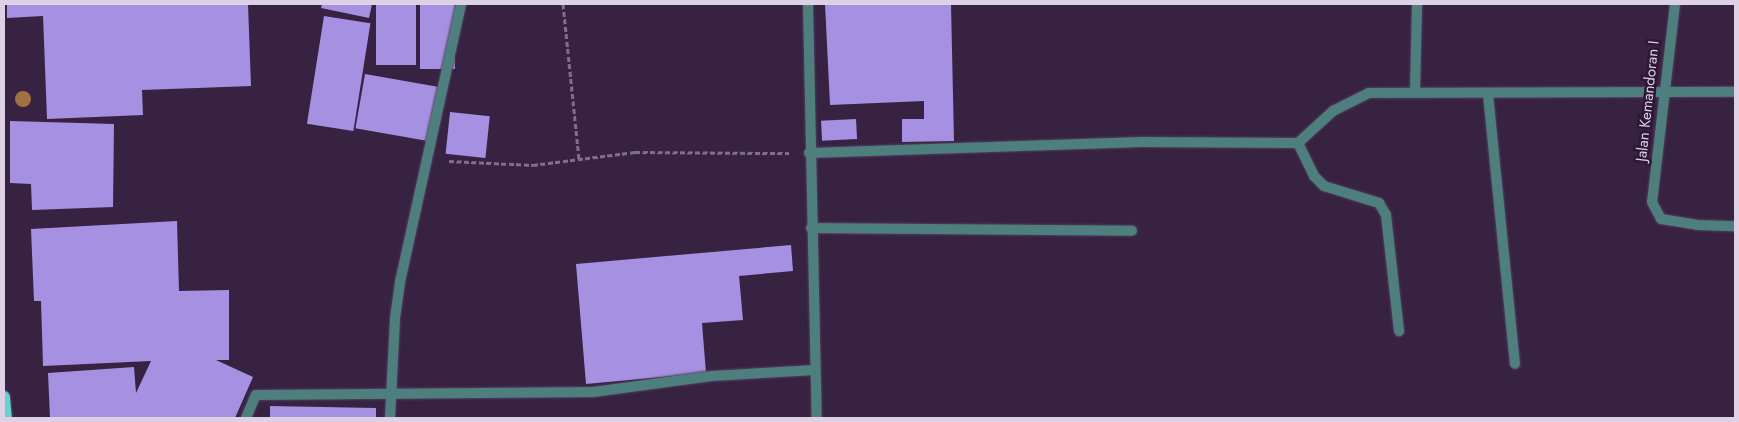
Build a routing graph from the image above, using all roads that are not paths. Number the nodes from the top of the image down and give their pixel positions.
1 (461, 4) edge
2 (808, 4) edge
3 (1417, 4) edge
4 (1674, 4) edge
5 (1735, 92) edge
6 (1415, 93) junction
7 (1663, 93) junction
8 (1488, 94) junction
9 (1298, 143) junction
10 (809, 153) junction
11 (1735, 226) edge
12 (811, 228) junction
13 (1132, 230) dead end
14 (1398, 330) dead end
15 (1515, 364) dead end
16 (816, 370) junction
17 (391, 392) junction
18 (4, 397) edge
19 (6, 418) edge
20 (246, 418) edge
21 (390, 418) edge
22 (817, 418) edge

1 - 17 street
2 - 10 street
3 - 6 street
4 - 7 street, Jalan Kemandoran I
5 - 7 street
6 - 8 street
6 - 9 street
7 - 8 street
7 - 11 street, Jalan Kemandoran I
8 - 15 street
9 - 10 street
9 - 14 street
10 - 12 street
12 - 13 street
12 - 16 street
16 - 17 street
16 - 22 street
17 - 20 street
17 - 21 street
18 - 19 main road

